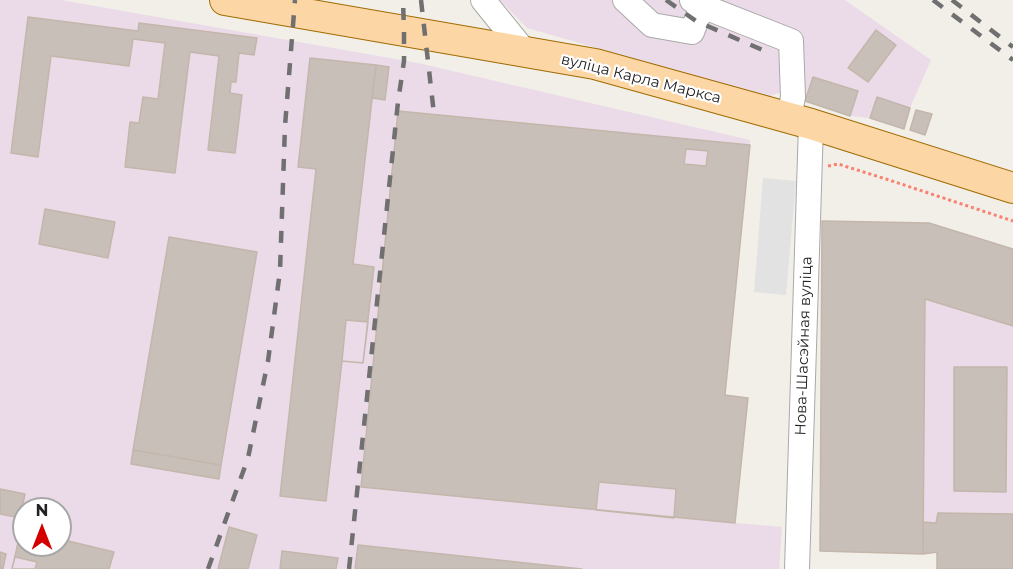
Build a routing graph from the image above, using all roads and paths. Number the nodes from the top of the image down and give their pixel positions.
1 (225, 0) edge
2 (483, 0) edge
3 (625, 0) edge
4 (697, 3) edge
5 (525, 52) junction
6 (800, 121) junction
7 (821, 171) dead end
8 (1013, 188) edge
9 (1013, 221) edge
10 (797, 569) edge

1 - 5 main road, вуліца Карла Маркса
2 - 5 street
3 - 4 street
4 - 6 street, Нова-Шасэйная вуліца
5 - 6 main road, вуліца Карла Маркса
6 - 8 main road, вуліца Карла Маркса
6 - 10 street, Нова-Шасэйная вуліца
7 - 9 path

